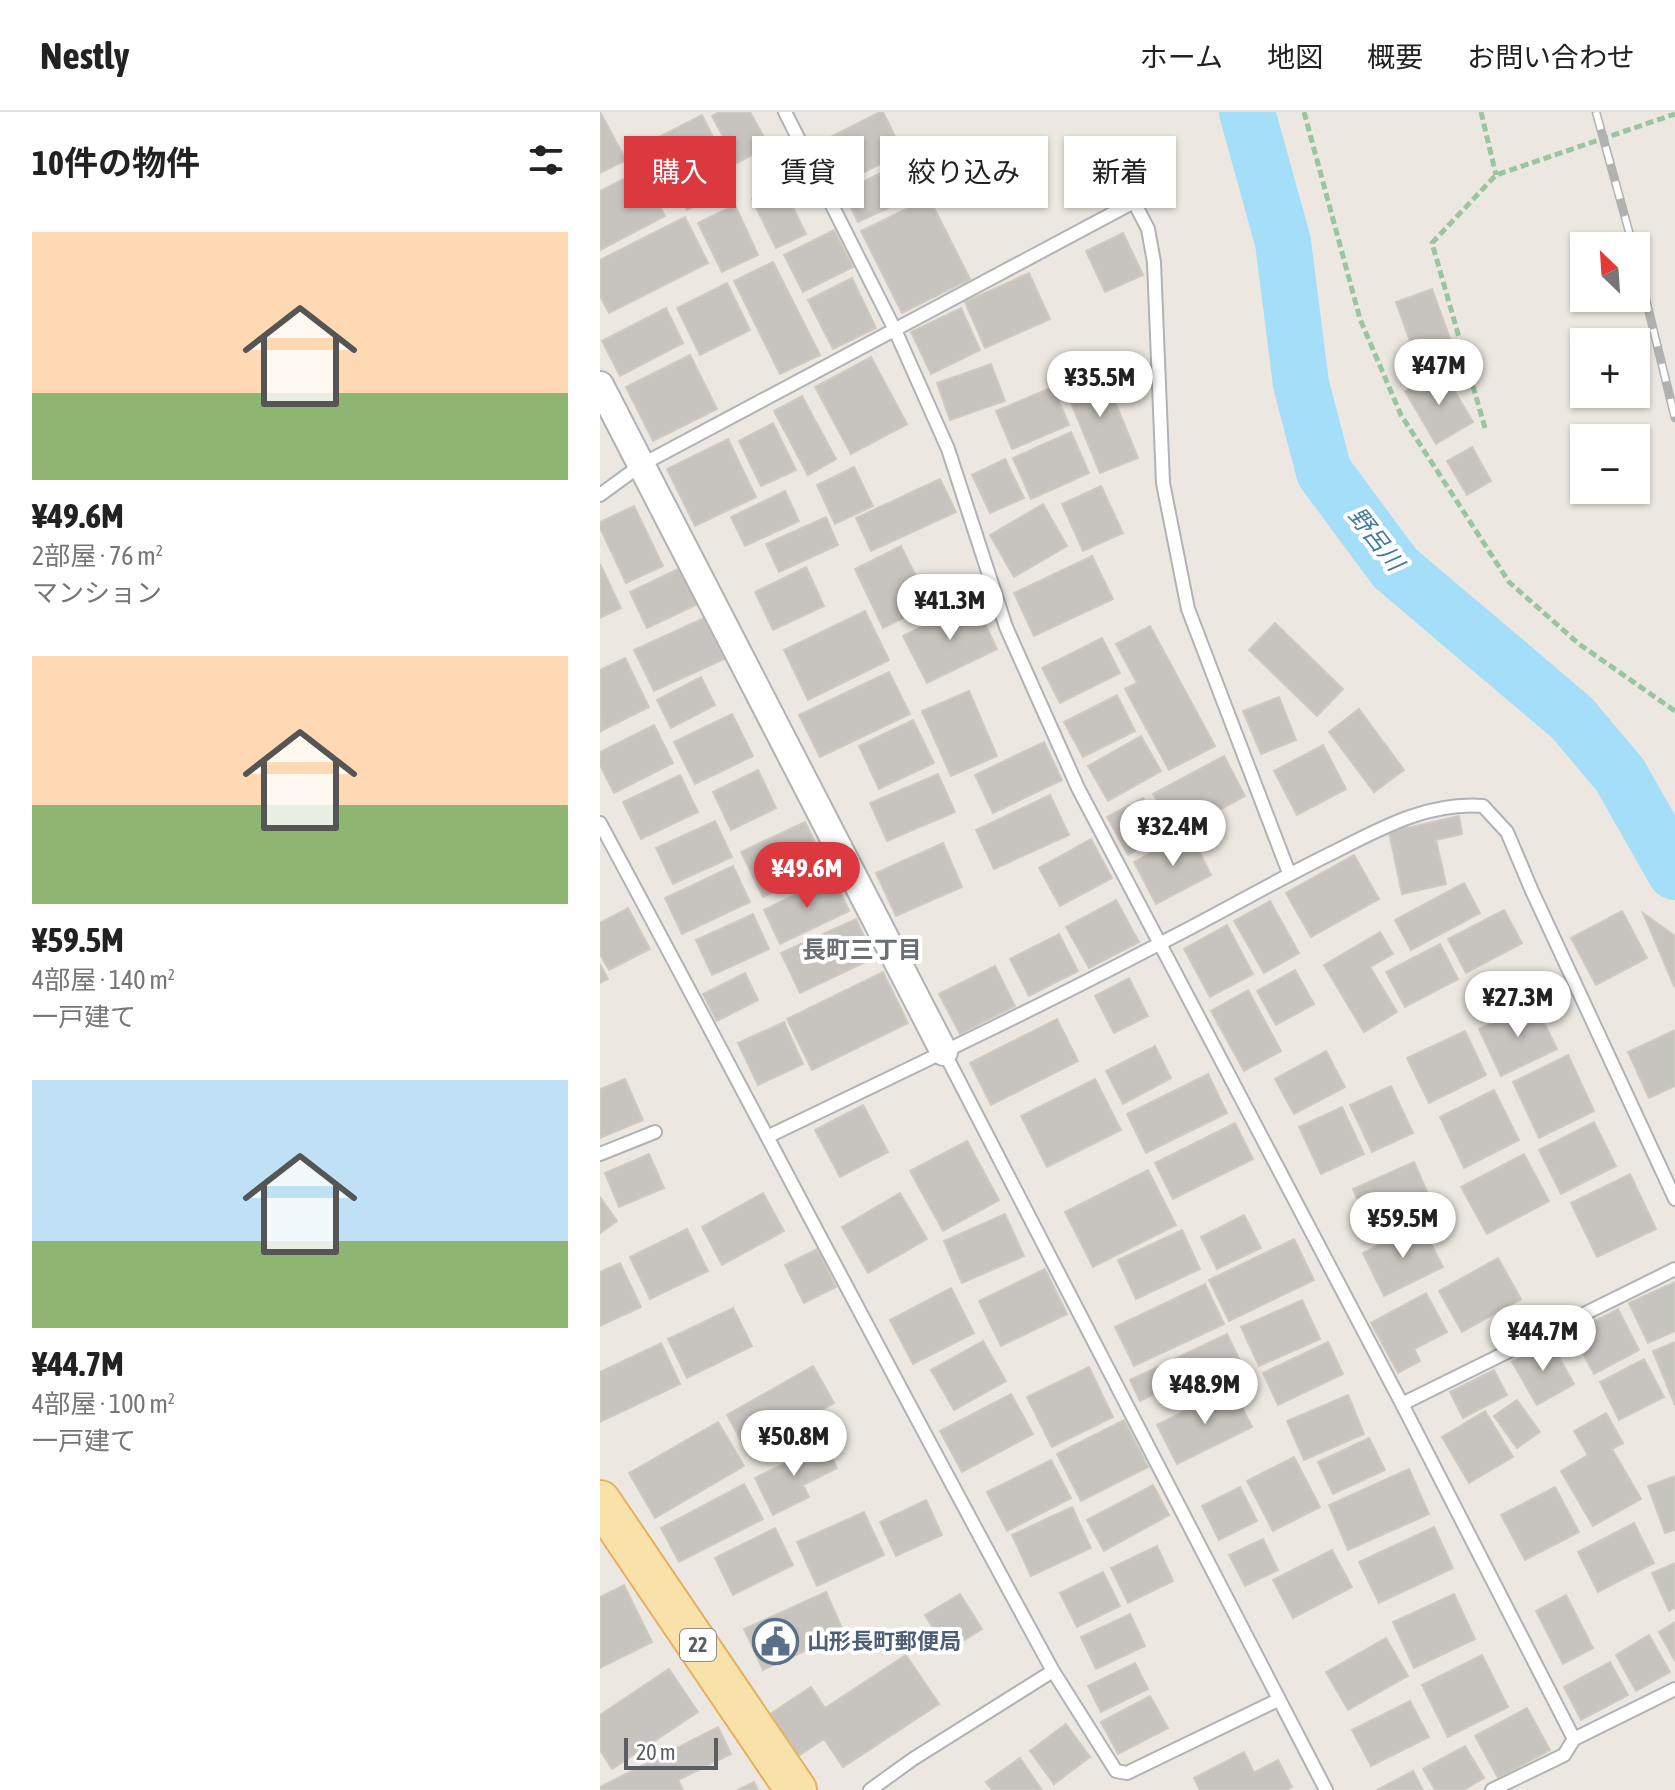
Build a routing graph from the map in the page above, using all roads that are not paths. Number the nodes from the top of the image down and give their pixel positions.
1 (785, 112) edge
2 (895, 330) junction
3 (600, 385) edge
4 (641, 465) junction
5 (600, 495) edge
6 (600, 823) edge
7 (1289, 873) junction
8 (1161, 943) junction
9 (944, 1052) junction
10 (655, 1132) dead end
11 (769, 1136) junction
12 (600, 1154) edge
13 (1675, 1199) edge
14 (1675, 1269) edge
15 (1402, 1404) junction
16 (600, 1501) edge
17 (1053, 1671) junction
18 (1675, 1689) edge
19 (1278, 1700) junction
20 (1574, 1739) junction
21 (796, 1790) edge
22 (870, 1790) edge
23 (1326, 1790) edge
24 (1492, 1790) edge

1 - 2 lane
2 - 4 lane
2 - 7 lane
2 - 8 lane
3 - 4 street
4 - 5 lane
4 - 9 street
6 - 11 lane
7 - 8 lane
7 - 13 lane
8 - 9 lane
8 - 15 lane
9 - 11 lane
9 - 19 lane
10 - 12 lane
11 - 17 lane
14 - 15 lane
15 - 20 lane
16 - 21 main road, 22
17 - 19 lane
17 - 22 lane
18 - 20 lane
19 - 23 lane
20 - 24 lane

